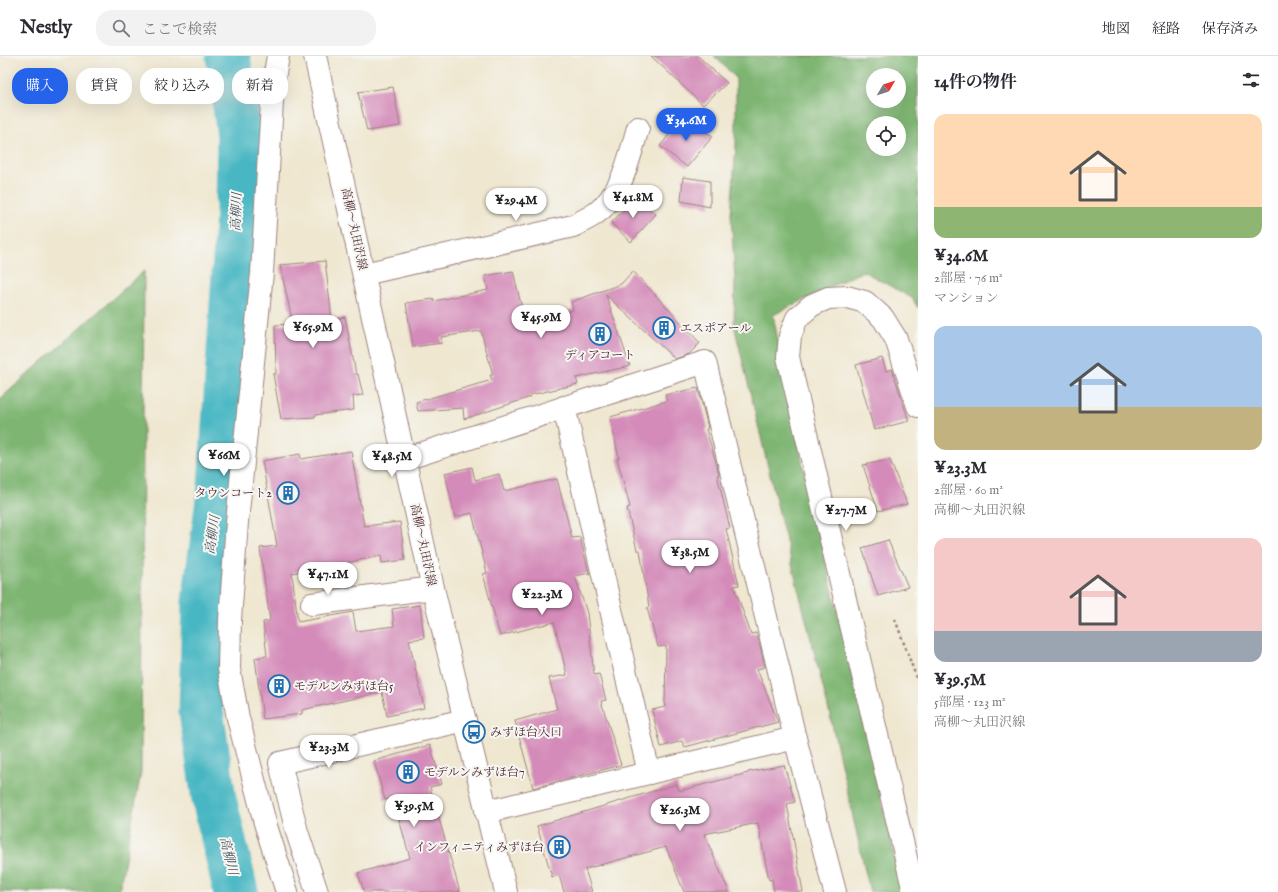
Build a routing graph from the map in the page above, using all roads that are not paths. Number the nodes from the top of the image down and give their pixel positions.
1 (278, 56) edge
2 (316, 56) edge
3 (638, 128) dead end
4 (364, 274) junction
5 (918, 406) edge
6 (564, 408) junction
7 (405, 459) junction
8 (433, 588) junction
9 (312, 604) dead end
10 (465, 720) junction
11 (795, 738) junction
12 (649, 773) junction
13 (486, 812) junction
14 (287, 892) edge
15 (317, 892) edge
16 (506, 892) edge
17 (835, 892) edge
18 (914, 892) edge

1 - 14 street
2 - 4 street, 高柳～丸田沢線
3 - 4 street
4 - 7 street, 高柳～丸田沢線
5 - 18 street
6 - 7 street
6 - 11 street
6 - 12 street
7 - 8 street, 高柳～丸田沢線
8 - 9 street
8 - 10 street, 高柳～丸田沢線
10 - 13 street, 高柳～丸田沢線
10 - 15 street
11 - 12 street
11 - 17 street
12 - 13 street
13 - 16 street, 高柳～丸田沢線

